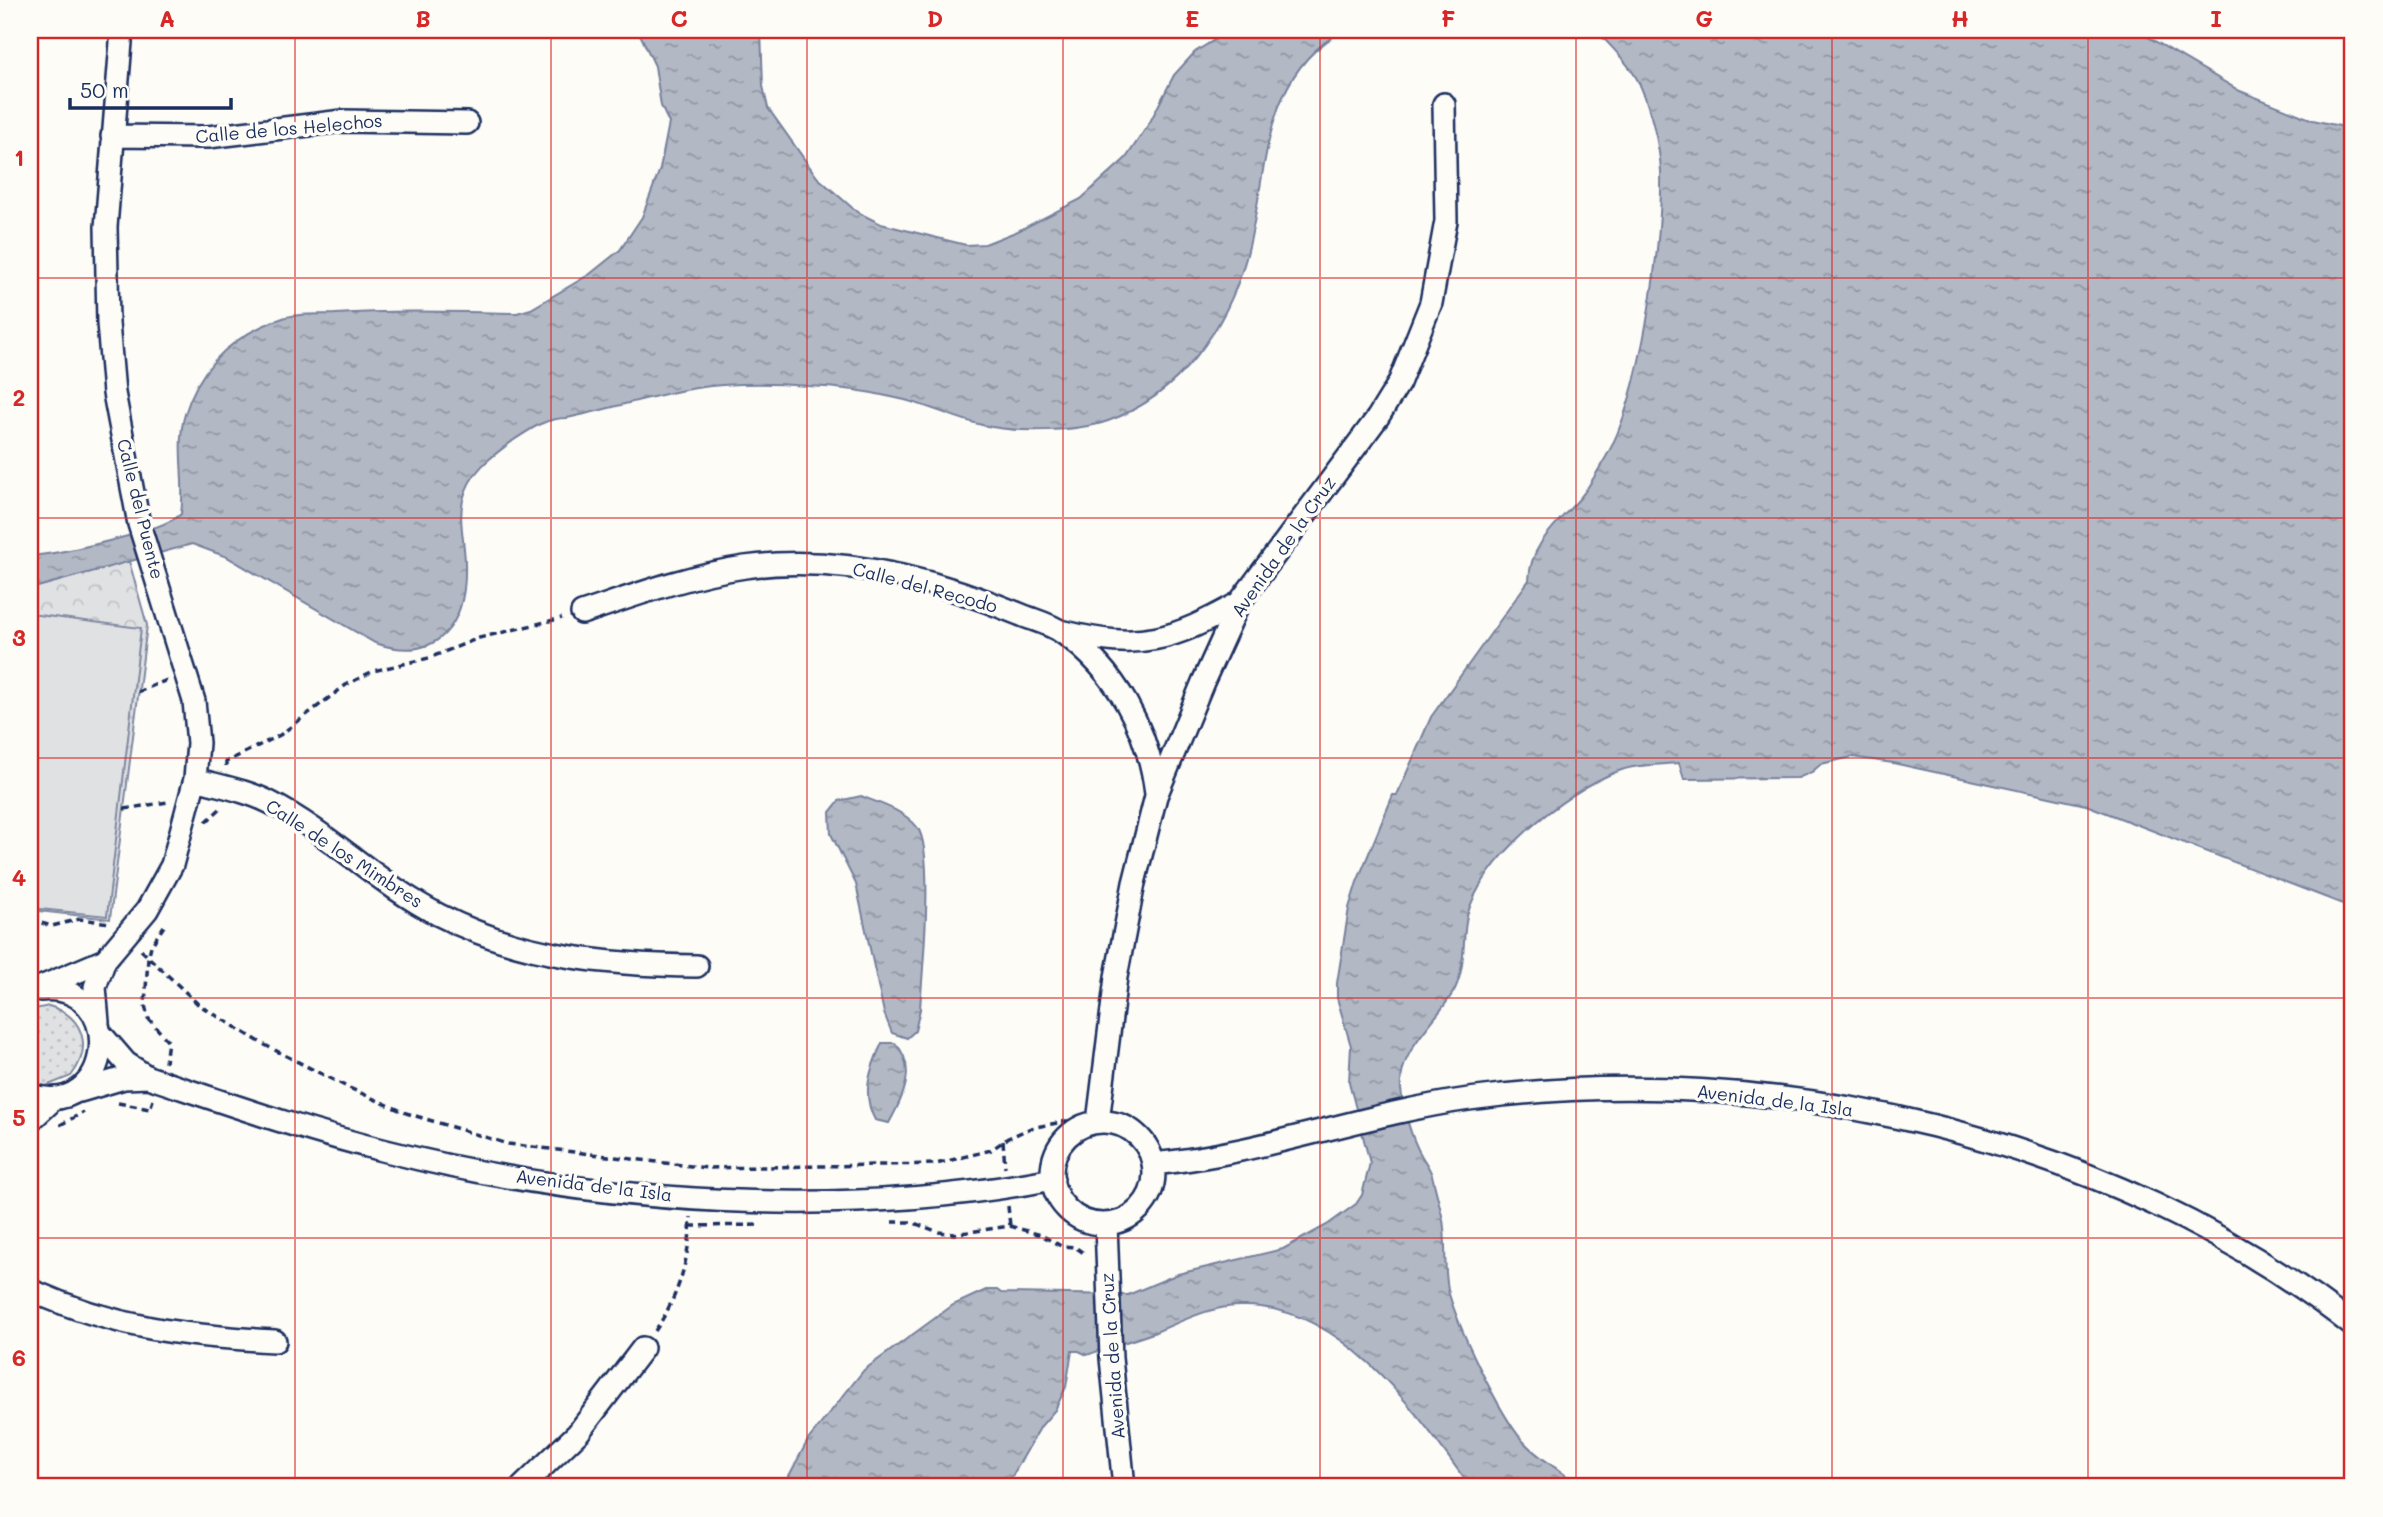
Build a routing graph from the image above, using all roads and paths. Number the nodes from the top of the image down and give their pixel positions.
1 (122, 30) edge
2 (1444, 104) dead end
3 (467, 122) dead end
4 (111, 136) junction
5 (1240, 603) junction
6 (582, 613) joint
7 (1061, 632) junction
8 (185, 673) junction
9 (138, 692) dead end
10 (195, 779) junction
11 (223, 786) junction
12 (1156, 796) junction
13 (204, 824) dead end
14 (168, 918) dead end
15 (30, 920) edge
16 (128, 935) junction
17 (148, 958) junction
18 (105, 960) junction
19 (697, 966) dead end
20 (32, 991) edge
21 (100, 1029) junction
22 (153, 1079) junction
23 (30, 1095) edge
24 (63, 1096) junction
25 (115, 1103) dead end
26 (94, 1108) dead end
27 (1099, 1117) junction
28 (30, 1121) edge
29 (54, 1130) dead end
30 (1153, 1164) junction
31 (692, 1166) junction
32 (1053, 1179) junction
33 (691, 1197) junction
34 (879, 1223) dead end
35 (771, 1224) dead end
36 (1106, 1224) junction
37 (690, 1226) junction
38 (1108, 1277) junction
39 (30, 1290) edge
40 (2353, 1326) edge
41 (275, 1341) dead end
42 (643, 1348) joint
43 (522, 1487) edge
44 (1124, 1487) edge

1 - 4 street, Calle del Puente
2 - 5 street, Avenida de la Cruz
3 - 4 street, Calle de los Helechos
4 - 8 street, Calle del Puente
5 - 7 street, Calle del Recodo
5 - 12 street, Avenida de la Cruz
6 - 7 street, Calle del Recodo
6 - 11 path
7 - 12 street, Calle del Recodo
8 - 9 path
8 - 10 street, Calle del Puente
10 - 11 street, Calle de los Mimbres
10 - 16 street, Calle del Puente
11 - 13 path
11 - 19 street, Calle de los Mimbres
12 - 27 street, Avenida de la Cruz
14 - 17 path
15 - 16 path
16 - 17 path
16 - 18 street, Calle del Puente
17 - 22 path
17 - 31 path
18 - 20 street, Calle del Puente
18 - 21 street, Calle del Puente
20 - 21 street, Avenida de la Isla
21 - 22 street, Avenida de la Isla
21 - 24 street, Calle del Puente
22 - 24 street, Avenida de la Isla
22 - 25 path
22 - 33 street, Avenida de la Isla
23 - 24 street
24 - 28 street, Calle del Puente
26 - 29 path
27 - 30 street
27 - 31 path
27 - 32 street
30 - 36 street
30 - 40 street, Avenida de la Isla
31 - 33 path
32 - 33 street, Avenida de la Isla
32 - 36 street
33 - 37 path
34 - 38 path
35 - 37 path
36 - 38 street, Avenida de la Cruz
37 - 42 path
38 - 44 street, Avenida de la Cruz
39 - 41 street
42 - 43 street

